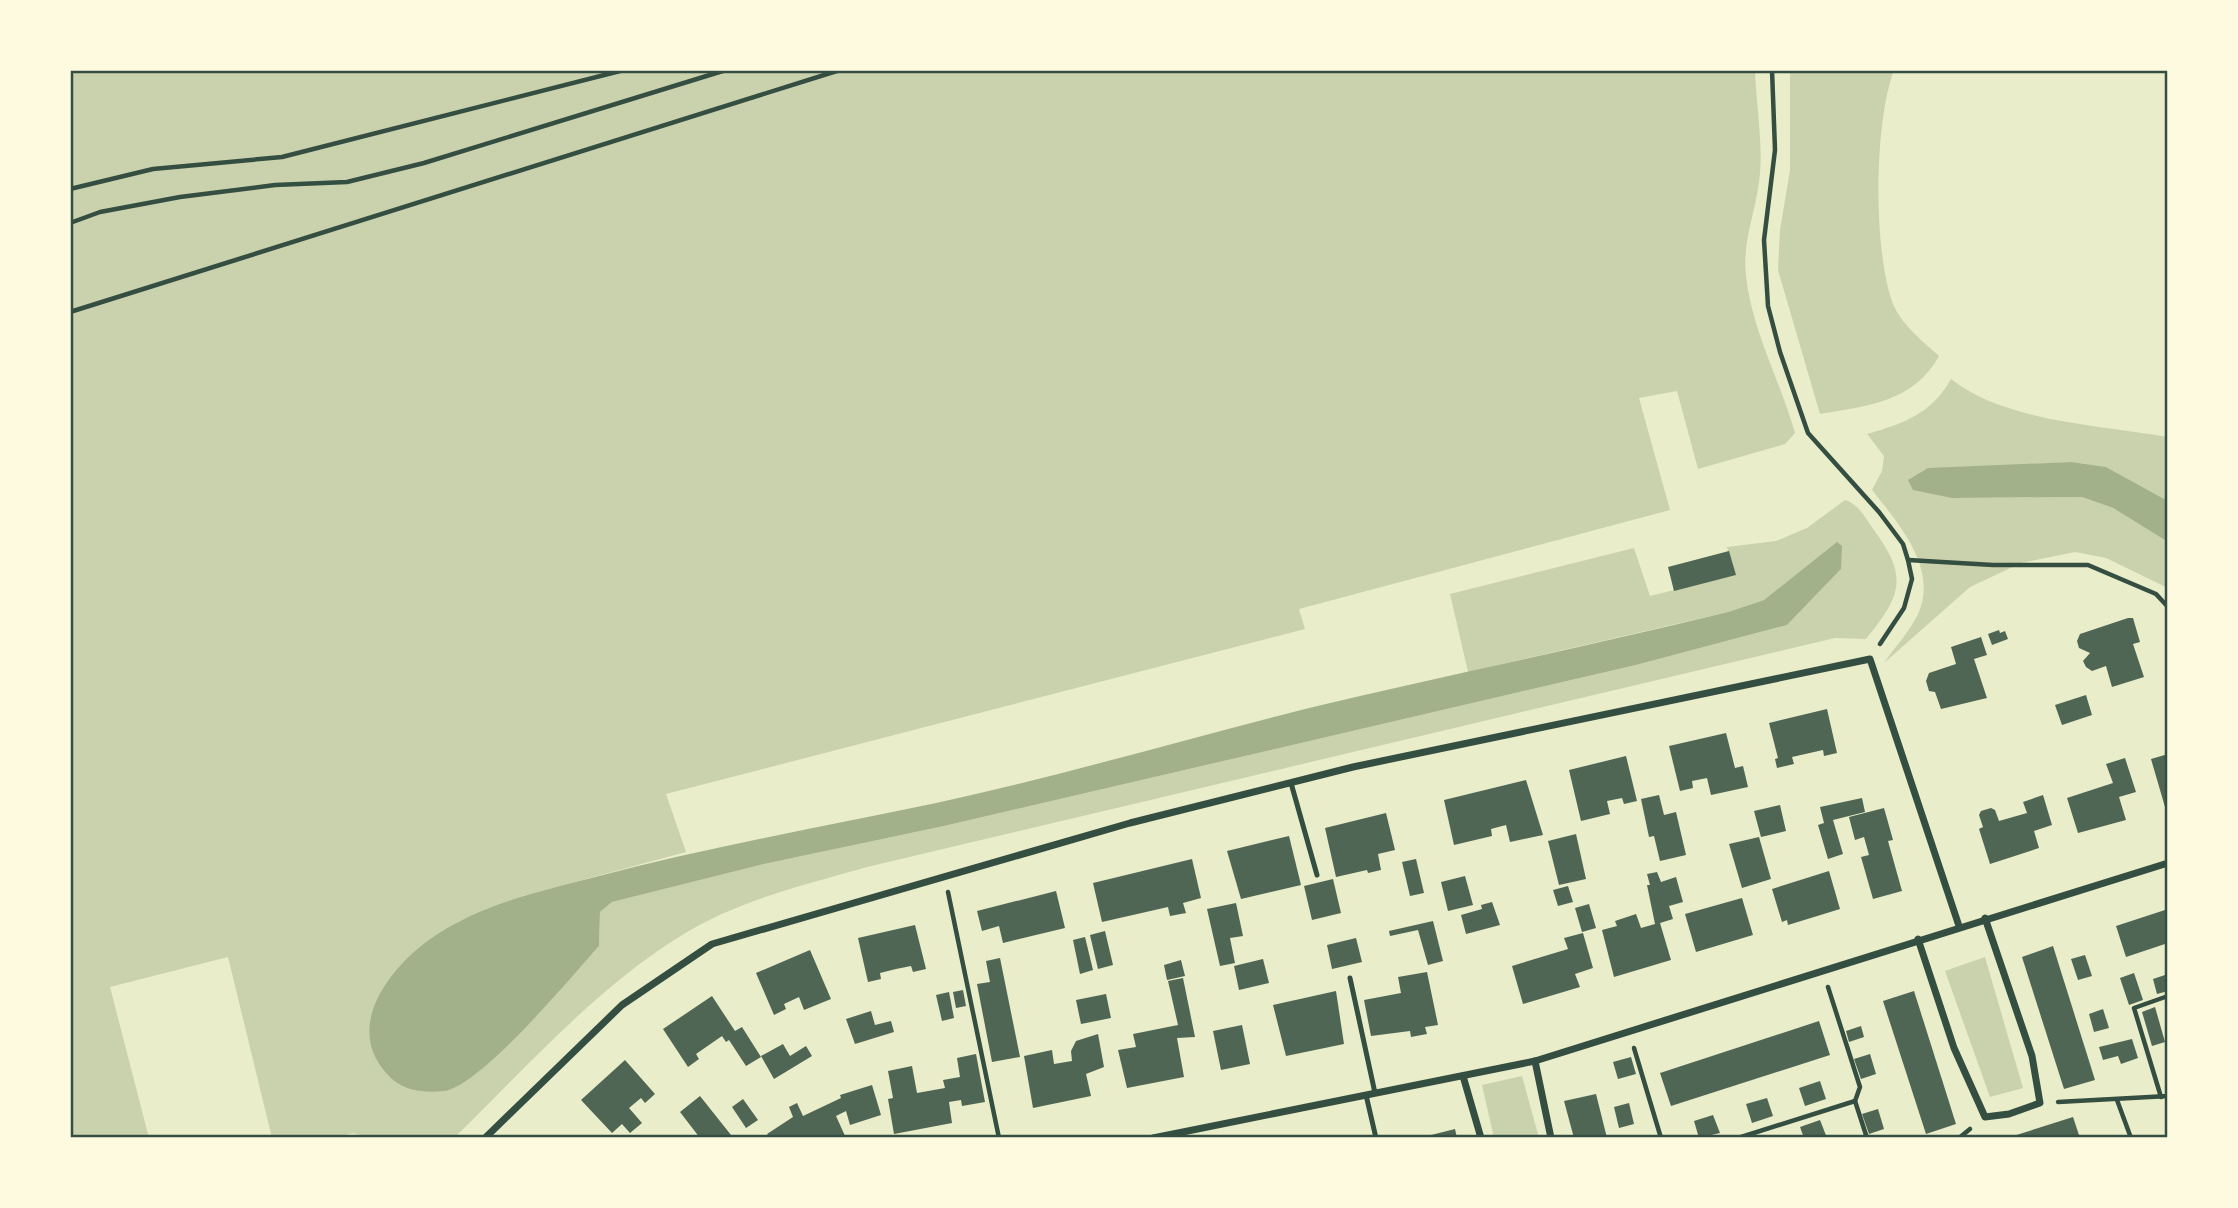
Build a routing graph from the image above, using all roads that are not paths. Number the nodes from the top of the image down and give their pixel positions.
1 (1291, 783) junction
2 (2168, 863) edge
3 (1317, 875) dead end
4 (1985, 918) junction
5 (1959, 926) junction
6 (1918, 939) junction
7 (1350, 978) dead end
8 (1535, 1061) junction
9 (1463, 1076) junction
10 (1375, 1094) junction
11 (1366, 1095) junction
12 (485, 1138) edge
13 (1153, 1138) edge
14 (1376, 1138) edge
15 (1481, 1138) edge
16 (1551, 1138) edge

1 - 3 lane
1 - 5 street
1 - 12 street
2 - 4 street
4 - 5 street
4 - 6 street
5 - 6 street
6 - 8 street
7 - 10 lane
8 - 9 street
8 - 16 street
9 - 10 street
9 - 15 street
10 - 11 street
11 - 13 street
11 - 14 lane

